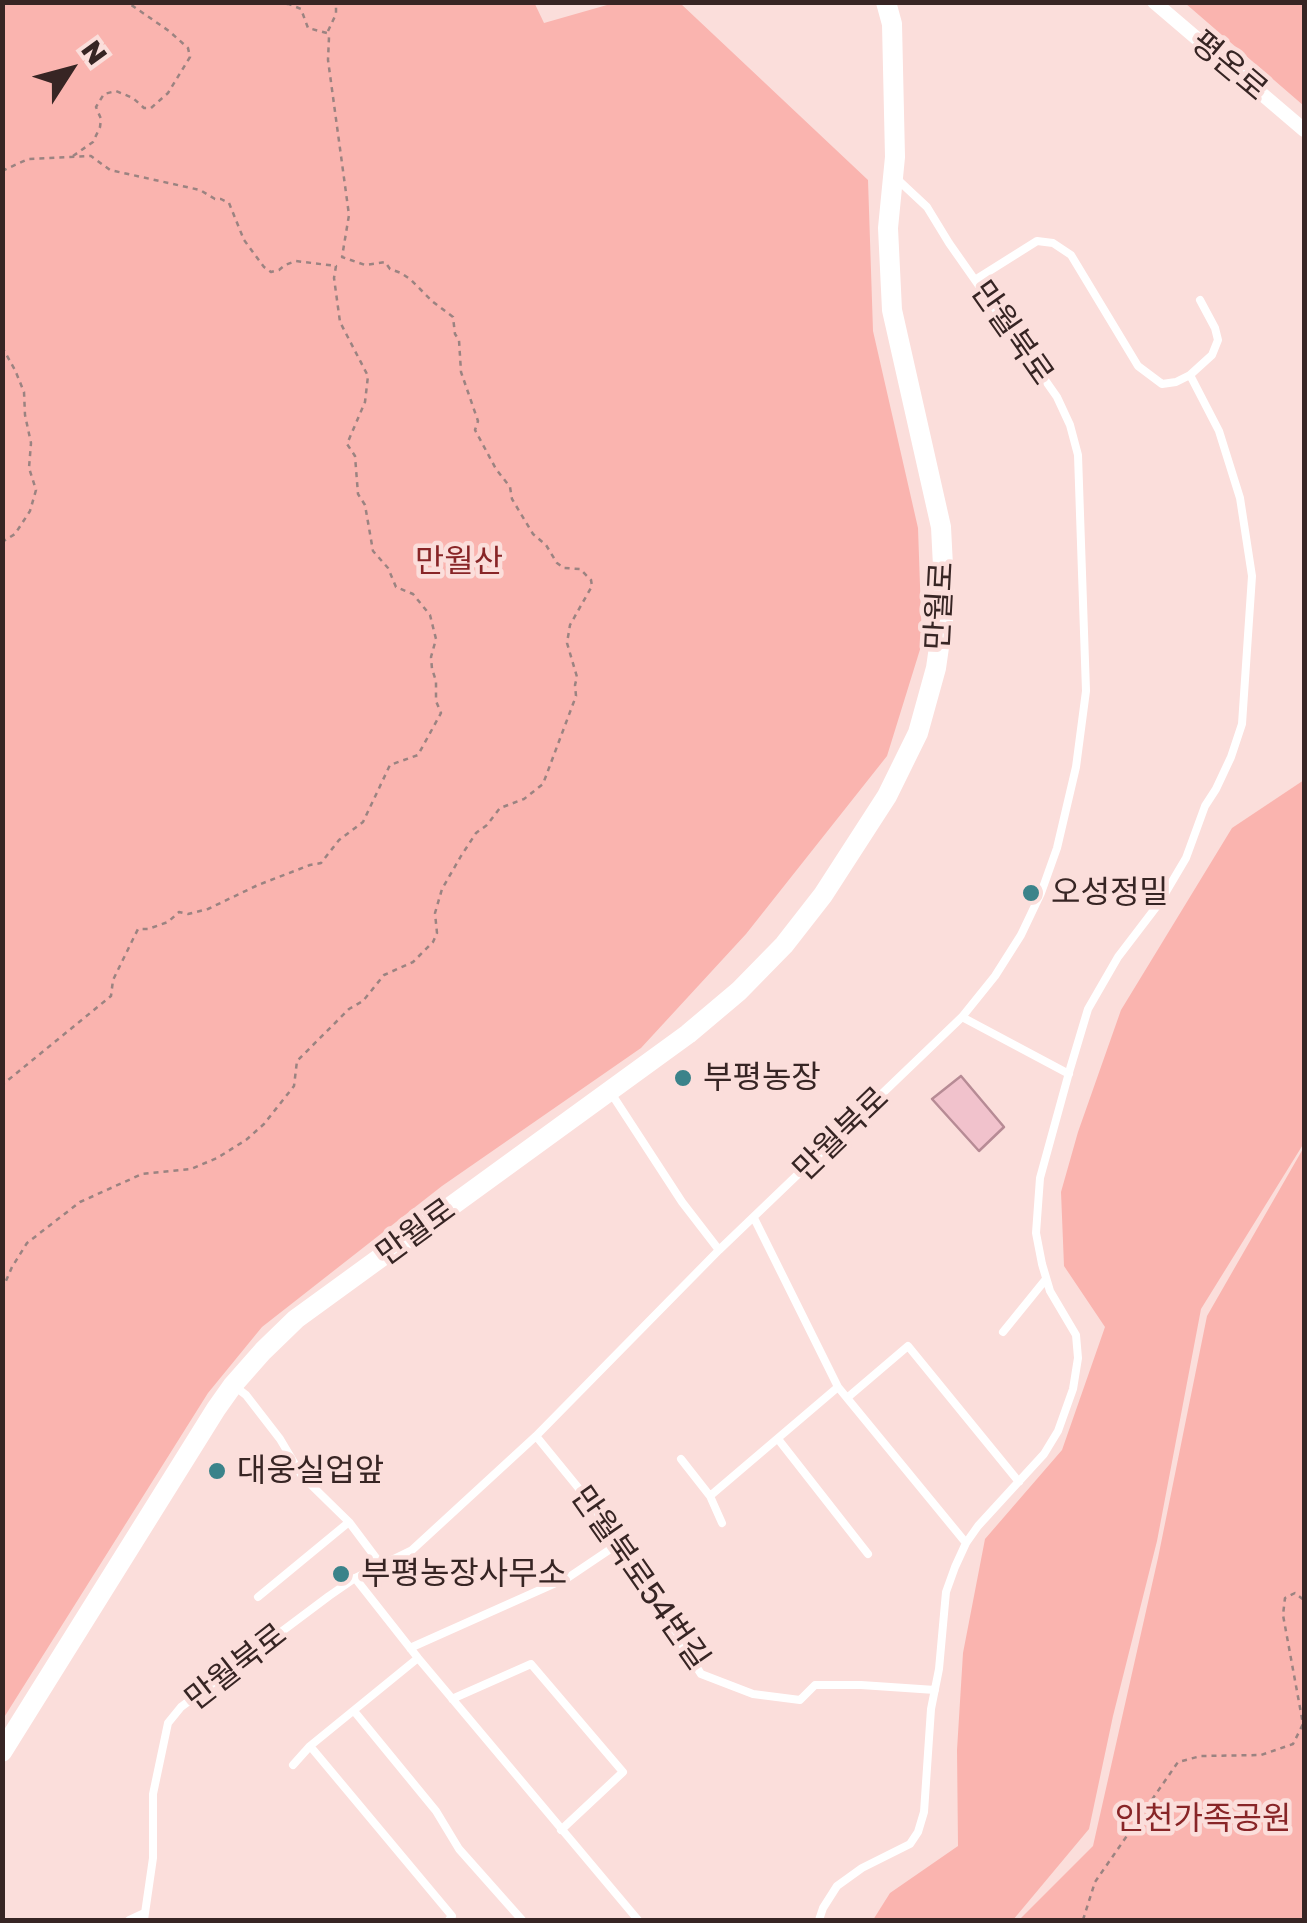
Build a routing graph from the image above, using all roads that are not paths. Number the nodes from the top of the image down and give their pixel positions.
1 (886, 2) edge
2 (1154, 2) edge
3 (1304, 130) edge
4 (894, 176) junction
5 (976, 280) junction
6 (1200, 300) dead end
7 (1190, 376) junction
8 (962, 1017) junction
9 (1069, 1074) junction
10 (609, 1091) junction
11 (754, 1218) junction
12 (719, 1250) junction
13 (1046, 1279) junction
14 (1003, 1332) dead end
15 (233, 1385) junction
16 (838, 1387) junction
17 (846, 1398) junction
18 (536, 1436) junction
19 (778, 1439) junction
20 (682, 1458) dead end
21 (1019, 1482) junction
22 (710, 1496) junction
23 (349, 1522) junction
24 (722, 1522) dead end
25 (966, 1543) junction
26 (618, 1544) junction
27 (868, 1554) dead end
28 (382, 1566) junction
29 (355, 1578) junction
30 (258, 1596) dead end
31 (410, 1648) junction
32 (418, 1658) junction
33 (935, 1690) junction
34 (452, 1699) junction
35 (354, 1712) junction
36 (310, 1746) junction
37 (2, 1752) edge
38 (292, 1765) dead end
39 (560, 1830) junction
40 (144, 1917) edge
41 (129, 1920) edge
42 (450, 1920) edge
43 (522, 1920) edge
44 (638, 1920) edge
45 (819, 1920) edge

1 - 4 street, 만월로
2 - 3 street, 평온로
4 - 5 lane, 만월북로
4 - 10 street, 만월로
5 - 7 lane
5 - 8 lane, 만월북로
6 - 7 lane
7 - 9 lane
8 - 9 lane
8 - 11 lane, 만월북로
9 - 13 lane
10 - 12 lane
10 - 15 street, 만월로
11 - 12 lane, 만월북로
11 - 16 lane
12 - 18 lane, 만월북로
13 - 14 lane
13 - 21 lane
15 - 23 lane
15 - 37 street, 만월로
16 - 17 lane
16 - 19 lane
17 - 21 lane
17 - 25 lane
18 - 26 lane, 만월북로54번길
18 - 28 lane, 만월북로
19 - 22 lane
19 - 27 lane
20 - 22 lane
21 - 25 lane
22 - 24 lane
23 - 28 lane
23 - 30 lane, 만월북로
25 - 33 lane
26 - 31 lane
26 - 33 lane, 만월북로54번길
28 - 29 lane, 만월북로
29 - 31 lane
29 - 40 lane, 만월북로
31 - 32 lane
32 - 34 lane
32 - 35 lane
33 - 45 lane
34 - 39 lane
34 - 39 lane
35 - 36 lane
35 - 43 lane
36 - 38 lane
36 - 42 lane
39 - 44 lane
40 - 41 lane

